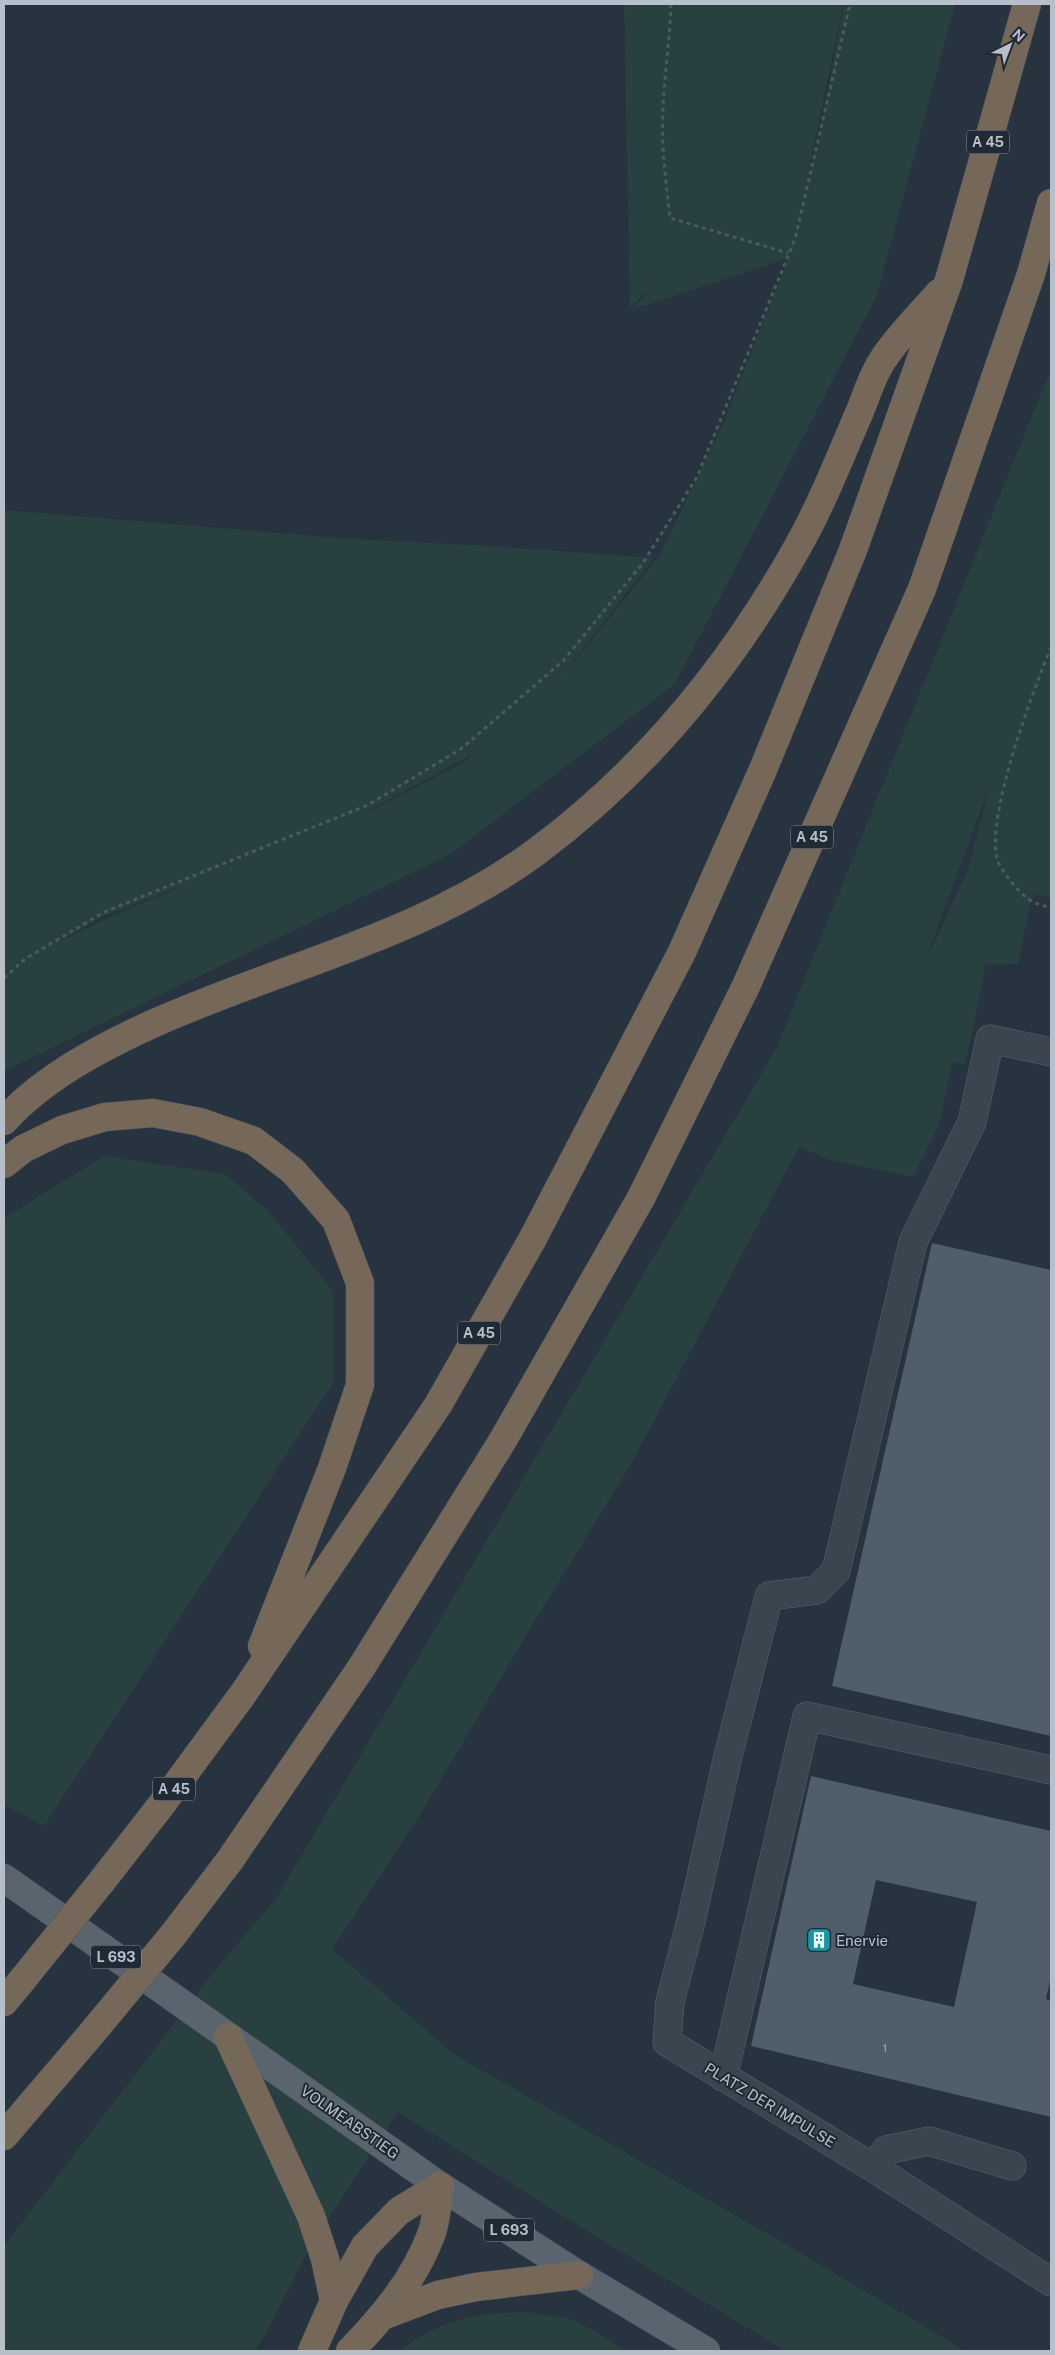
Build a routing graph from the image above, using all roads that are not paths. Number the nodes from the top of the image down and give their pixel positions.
1 (1027, 4) edge
2 (1051, 203) edge
3 (949, 280) junction
4 (1051, 1052) edge
5 (4, 1121) edge
6 (4, 1164) edge
7 (243, 1694) junction
8 (1051, 1770) edge
9 (4, 1878) edge
10 (4, 2002) edge
11 (228, 2037) junction
12 (724, 2077) junction
13 (4, 2136) edge
14 (1012, 2166) dead end
15 (874, 2168) junction
16 (440, 2186) junction
17 (579, 2275) junction
18 (1051, 2282) edge
19 (334, 2301) junction
20 (385, 2315) junction
21 (312, 2351) edge
22 (350, 2351) edge
23 (706, 2351) edge

1 - 3 highway, A 45
2 - 13 highway, A 45, bridge
3 - 5 highway
3 - 7 highway, A 45
4 - 12 lane, PLATZ DER IMPULSE
6 - 7 highway
7 - 10 highway, A 45, bridge
8 - 12 lane
9 - 11 main road, VOLMEABSTIEG / L 693
11 - 16 main road, VOLMEABSTIEG / L 693
11 - 19 highway
12 - 15 lane, PLATZ DER IMPULSE
14 - 15 lane
15 - 18 lane, PLATZ DER IMPULSE
16 - 17 main road, VOLMEABSTIEG / L 693
16 - 19 highway
16 - 20 highway
17 - 20 highway
17 - 23 main road, VOLMEABSTIEG / L 693
19 - 21 highway
20 - 22 highway

